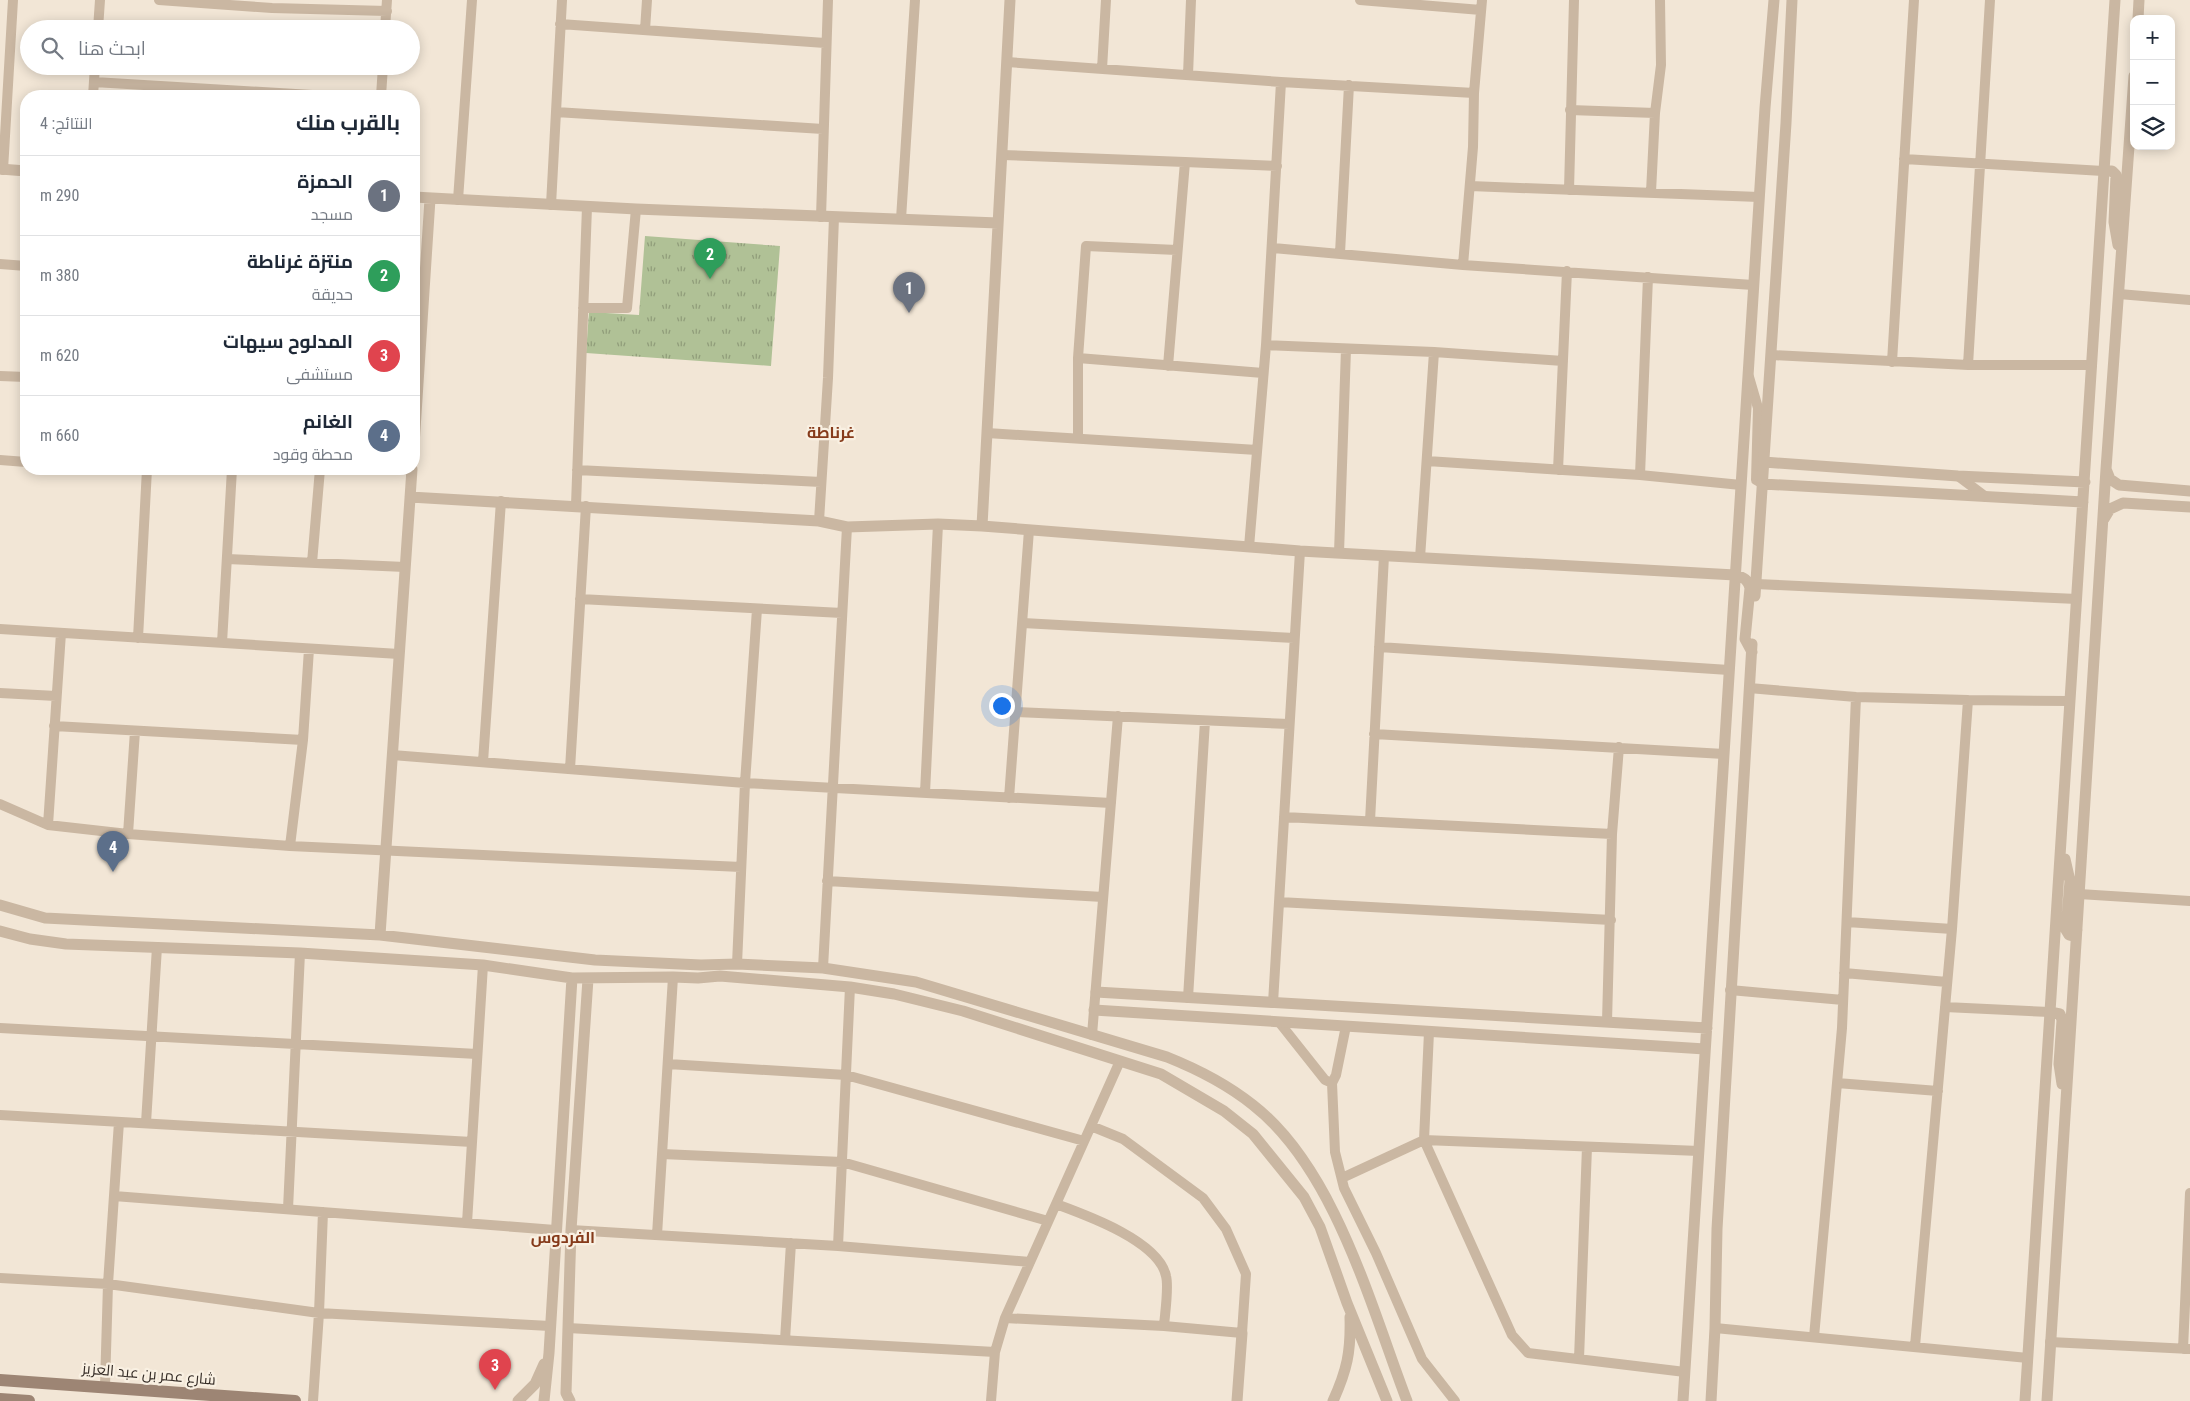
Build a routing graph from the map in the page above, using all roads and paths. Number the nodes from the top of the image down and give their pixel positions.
1 (13, 0) edge
2 (100, 0) edge
3 (159, 0) edge
4 (387, 0) edge
5 (472, 0) edge
6 (562, 0) edge
7 (646, 0) edge
8 (828, 0) edge
9 (915, 0) edge
10 (1010, 0) edge
11 (1106, 0) edge
12 (1191, 0) edge
13 (1360, 0) edge
14 (1574, 0) edge
15 (1660, 0) edge
16 (1774, 0) edge
17 (1792, 0) edge
18 (1914, 0) edge
19 (1990, 0) edge
20 (2115, 0) edge
21 (2139, 0) edge
22 (186, 1) edge
23 (1397, 2) edge
24 (272, 4) edge
25 (1482, 5) edge
26 (387, 11) junction
27 (2138, 15) edge
28 (99, 20) edge
29 (386, 20) edge
30 (560, 24) junction
31 (645, 30) junction
32 (825, 43) junction
33 (1007, 62) junction
34 (1102, 69) junction
35 (94, 75) edge
36 (382, 75) edge
37 (1188, 75) junction
38 (4, 76) edge
39 (94, 82) junction
40 (1281, 82) junction
41 (1349, 85) junction
42 (93, 90) edge
43 (229, 90) edge
44 (381, 90) edge
45 (1474, 93) junction
46 (2132, 105) edge
47 (1570, 110) junction
48 (556, 112) junction
49 (1655, 113) junction
50 (823, 129) junction
51 (1002, 155) junction
52 (1904, 159) junction
53 (1186, 162) junction
54 (1980, 163) junction
55 (1277, 166) junction
56 (2, 170) edge
57 (20, 171) edge
58 (2103, 171) junction
59 (1470, 186) junction
60 (1569, 190) junction
61 (1651, 192) junction
62 (420, 197) edge
63 (1759, 197) junction
64 (430, 198) junction
65 (458, 200) junction
66 (551, 205) junction
67 (587, 207) junction
68 (636, 209) junction
69 (821, 217) junction
70 (834, 217) junction
71 (901, 219) junction
72 (998, 224) junction
73 (1273, 248) junction
74 (1176, 250) junction
75 (1340, 253) junction
76 (0, 264) edge
77 (2121, 264) junction
78 (1463, 265) junction
79 (20, 266) edge
80 (1568, 270) junction
81 (1648, 277) junction
82 (1754, 285) junction
83 (420, 287) edge
84 (2118, 294) junction
85 (2190, 300) edge
86 (583, 308) junction
87 (1266, 345) junction
88 (1346, 349) junction
89 (1434, 352) junction
90 (1771, 355) junction
91 (1078, 358) junction
92 (1563, 361) junction
93 (1892, 362) junction
94 (1968, 365) junction
95 (2092, 365) junction
96 (1168, 366) junction
97 (1263, 373) junction
98 (1748, 374) junction
99 (0, 376) edge
100 (20, 377) edge
101 (987, 433) junction
102 (1078, 439) junction
103 (1257, 450) junction
104 (0, 460) edge
105 (1427, 461) junction
106 (20, 462) edge
107 (1764, 462) junction
108 (2106, 469) junction
109 (577, 470) junction
110 (1558, 470) junction
111 (147, 475) edge
112 (232, 475) edge
113 (319, 475) edge
114 (412, 475) edge
115 (1640, 475) junction
116 (1958, 476) junction
117 (821, 482) junction
118 (2085, 482) junction
119 (1763, 484) junction
120 (1740, 485) junction
121 (2135, 487) junction
122 (2190, 491) edge
123 (410, 497) junction
124 (1986, 497) junction
125 (501, 501) junction
126 (2083, 502) junction
127 (2133, 504) junction
128 (581, 506) junction
129 (2190, 508) edge
130 (819, 521) junction
131 (2103, 521) junction
132 (938, 524) junction
133 (982, 526) junction
134 (847, 527) junction
135 (1030, 530) junction
136 (1249, 547) junction
137 (1300, 551) junction
138 (1339, 553) junction
139 (1384, 556) junction
140 (1420, 558) junction
141 (227, 559) junction
142 (312, 563) junction
143 (405, 567) junction
144 (1735, 575) junction
145 (1756, 584) junction
146 (580, 599) junction
147 (2077, 599) junction
148 (757, 609) junction
149 (842, 614) junction
150 (1022, 623) junction
151 (0, 630) edge
152 (61, 633) junction
153 (138, 638) junction
154 (1294, 638) junction
155 (222, 643) junction
156 (1379, 647) junction
157 (309, 648) junction
158 (1752, 652) junction
159 (399, 654) junction
160 (1729, 670) junction
161 (1749, 688) junction
162 (0, 693) edge
163 (56, 696) junction
164 (1856, 697) junction
165 (1968, 700) junction
166 (2070, 702) junction
167 (1016, 712) junction
168 (1118, 716) junction
169 (1206, 720) junction
170 (1290, 724) junction
171 (54, 726) junction
172 (135, 731) junction
173 (1374, 734) junction
174 (302, 740) junction
175 (1620, 747) junction
176 (1724, 754) junction
177 (392, 755) junction
178 (483, 762) junction
179 (570, 769) junction
180 (745, 783) junction
181 (832, 788) junction
182 (925, 793) junction
183 (1009, 798) junction
184 (1111, 803) junction
185 (0, 804) edge
186 (1284, 817) junction
187 (1370, 821) junction
188 (48, 826) junction
189 (128, 834) junction
190 (1612, 834) junction
191 (2062, 842) junction
192 (290, 846) junction
193 (385, 850) junction
194 (742, 867) junction
195 (828, 881) junction
196 (2079, 894) junction
197 (1103, 897) junction
198 (2190, 901) edge
199 (1279, 902) junction
200 (0, 905) edge
201 (1611, 920) junction
202 (1847, 922) junction
203 (1952, 929) junction
204 (2077, 930) junction
205 (0, 932) edge
206 (380, 935) junction
207 (157, 947) junction
208 (300, 953) junction
209 (737, 964) junction
210 (483, 965) junction
211 (822, 968) junction
212 (1844, 973) junction
213 (673, 976) junction
214 (572, 978) junction
215 (588, 979) junction
216 (1947, 982) junction
217 (850, 987) junction
218 (1730, 990) junction
219 (1096, 992) junction
220 (1188, 998) junction
221 (1843, 1000) junction
222 (1273, 1003) junction
223 (1945, 1007) junction
224 (1094, 1010) junction
225 (2050, 1012) junction
226 (1279, 1022) junction
227 (1607, 1022) junction
228 (1346, 1026) junction
229 (0, 1028) edge
230 (1707, 1028) junction
231 (1429, 1032) junction
232 (1092, 1035) junction
233 (152, 1037) junction
234 (296, 1045) junction
235 (1705, 1049) junction
236 (477, 1054) junction
237 (1120, 1061) junction
238 (668, 1064) junction
239 (846, 1075) junction
240 (1332, 1083) junction
241 (1837, 1083) junction
242 (1938, 1091) junction
243 (2065, 1110) junction
244 (0, 1115) edge
245 (119, 1122) junction
246 (146, 1123) junction
247 (1091, 1126) junction
248 (292, 1132) junction
249 (1424, 1140) junction
250 (1084, 1141) junction
251 (472, 1142) junction
252 (1587, 1147) junction
253 (1699, 1151) junction
254 (662, 1154) junction
255 (842, 1162) junction
256 (1342, 1178) junction
257 (2190, 1193) edge
258 (114, 1196) junction
259 (1056, 1204) junction
260 (288, 1210) junction
261 (323, 1212) junction
262 (1048, 1221) junction
263 (467, 1223) junction
264 (555, 1230) junction
265 (571, 1230) junction
266 (657, 1235) junction
267 (791, 1243) junction
268 (838, 1246) junction
269 (1030, 1262) junction
270 (0, 1278) edge
271 (108, 1284) junction
272 (1347, 1303) junction
273 (319, 1313) junction
274 (1005, 1318) junction
275 (550, 1326) junction
276 (1164, 1326) junction
277 (568, 1328) junction
278 (1715, 1328) junction
279 (1242, 1333) junction
280 (1814, 1337) junction
281 (785, 1340) junction
282 (2050, 1342) junction
283 (1915, 1346) junction
284 (2186, 1349) edge
285 (995, 1352) junction
286 (549, 1353) junction
287 (2028, 1358) junction
288 (1578, 1359) junction
289 (1686, 1372) junction
290 (0, 1380) edge
291 (105, 1386) junction
292 (1405, 1396) edge
293 (0, 1399) edge
294 (28, 1401) edge
295 (295, 1401) edge
296 (313, 1401) edge
297 (518, 1401) edge
298 (544, 1401) edge
299 (570, 1401) edge
300 (992, 1401) edge
301 (1237, 1401) edge
302 (1333, 1401) edge
303 (1387, 1401) edge
304 (1416, 1401) edge
305 (1454, 1401) edge
306 (1683, 1401) edge
307 (1711, 1401) edge
308 (2025, 1401) edge
309 (2047, 1401) edge

1 - 38 street
2 - 28 street
3 - 22 street
4 - 26 street
5 - 65 street
6 - 30 street
7 - 31 street
8 - 32 street
9 - 71 street
10 - 33 street
11 - 34 street
12 - 37 street
13 - 23 street
14 - 47 street
15 - 49 street
16 - 63 street
17 - 90 street
18 - 52 street
19 - 54 street
20 - 58 street
21 - 27 street
22 - 24 street
23 - 25 street
24 - 26 street
25 - 45 street
26 - 29 street
30 - 31 street
30 - 48 street
31 - 32 street
32 - 50 street
33 - 34 street
33 - 51 street
34 - 37 street
35 - 39 street
36 - 44 street
37 - 40 street
38 - 56 street
39 - 42 street
39 - 43 street
40 - 41 street
40 - 55 street
41 - 45 street
41 - 75 street
45 - 59 street
46 - 77 street
47 - 49 street
47 - 60 street
48 - 50 street
48 - 66 street
49 - 61 street
50 - 69 street
51 - 53 street
51 - 72 street
52 - 54 street
52 - 93 street
53 - 55 street
53 - 74 street
54 - 58 street
54 - 94 street
55 - 73 street
56 - 57 street
58 - 77 street
58 - 95 street
59 - 60 street
59 - 78 street
60 - 61 street
61 - 63 street
62 - 64 street
63 - 82 street
64 - 65 street
64 - 83 street
65 - 66 street
66 - 67 street
67 - 68 street
67 - 86 street
68 - 69 street
68 - 86 street
69 - 70 street
70 - 71 street
70 - 117 street
71 - 72 street
72 - 101 street
73 - 75 street
73 - 87 street
74 - 91 street
74 - 96 street
75 - 78 street
76 - 79 street
77 - 84 street
78 - 80 street
80 - 81 street
80 - 92 street
81 - 82 street
81 - 115 street
82 - 98 street
84 - 85 street
84 - 108 street
86 - 109 street
87 - 88 street
87 - 97 street
88 - 89 street
88 - 138 street
89 - 92 street
89 - 105 street
90 - 93 street
90 - 107 street
91 - 96 street
91 - 102 street
92 - 110 street
93 - 94 street
94 - 95 street
95 - 118 street
96 - 97 street
97 - 103 street
98 - 119 street
98 - 120 street
99 - 100 street
101 - 102 street
101 - 133 street
102 - 103 street
103 - 136 street
104 - 106 street
105 - 110 street
105 - 140 street
107 - 116 street
107 - 119 street
108 - 121 street
108 - 131 street
109 - 117 street
109 - 128 street
110 - 115 street
111 - 153 street
112 - 141 street
113 - 142 street
114 - 123 street
115 - 120 street
116 - 118 street
116 - 124 street
117 - 130 street
118 - 126 street
119 - 124 street
119 - 145 street
120 - 144 street
121 - 122 street
121 - 127 street
123 - 125 street
123 - 143 street
124 - 126 street
125 - 128 street
125 - 178 street
126 - 147 street
127 - 129 street
127 - 131 street
128 - 130 street
128 - 146 street
130 - 134 street
131 - 196 street
132 - 133 street
132 - 134 street
132 - 182 street
133 - 135 street
134 - 149 street
135 - 136 street
135 - 150 street
136 - 137 street
137 - 138 street
137 - 154 street
138 - 139 street
139 - 140 street
139 - 156 street
140 - 144 street
141 - 142 street
141 - 155 street
142 - 143 street
143 - 159 street
144 - 158 street
144 - 160 street
145 - 147 street
145 - 158 street
146 - 148 street
146 - 179 street
147 - 166 street
148 - 149 street
148 - 180 street
149 - 181 street
150 - 154 street
150 - 167 street
151 - 152 street
152 - 153 street
152 - 163 street
153 - 155 street
154 - 170 street
155 - 157 street
156 - 160 street
156 - 173 street
157 - 159 street
157 - 174 street
158 - 161 street
159 - 177 street
160 - 176 street
161 - 164 street
161 - 218 street
162 - 163 street
163 - 171 street
164 - 165 street
164 - 202 street
165 - 166 street
165 - 203 street
166 - 191 street
167 - 168 street
167 - 183 street
168 - 169 street
168 - 184 street
169 - 170 street
169 - 220 street
170 - 186 street
171 - 172 street
171 - 188 street
172 - 174 street
172 - 189 street
173 - 175 street
173 - 187 street
174 - 192 street
175 - 176 street
175 - 190 street
176 - 230 street
177 - 178 street
177 - 193 street
178 - 179 street
179 - 180 street
180 - 181 street
180 - 194 street
181 - 182 street
181 - 195 street
182 - 183 street
183 - 184 street
184 - 197 street
185 - 188 street
186 - 187 street
186 - 199 street
187 - 190 street
188 - 189 street
189 - 192 street
190 - 201 street
191 - 204 street
191 - 225 street
192 - 193 street
193 - 194 street
193 - 206 street
194 - 209 street
195 - 197 street
195 - 211 street
196 - 198 street
196 - 204 street
197 - 219 street
199 - 201 street
199 - 222 street
200 - 206 street
201 - 227 street
202 - 203 street
202 - 212 street
203 - 216 street
204 - 243 street
205 - 207 street
206 - 209 street
207 - 208 street
207 - 233 street
208 - 210 street
208 - 234 street
209 - 211 street
210 - 214 street
210 - 236 street
211 - 232 street
212 - 216 street
212 - 221 street
213 - 215 street
213 - 217 street
213 - 238 street
214 - 215 street
214 - 264 street
215 - 265 street
216 - 223 street
217 - 237 street
217 - 239 street
218 - 221 street
218 - 278 street
219 - 220 street
219 - 224 street
220 - 222 street
221 - 241 street
222 - 227 street
223 - 225 street
223 - 242 street
224 - 226 street
224 - 232 street
225 - 243 street
225 - 287 street
226 - 228 street
226 - 240 street
227 - 230 street
228 - 231 street
228 - 240 street
229 - 233 street
230 - 235 street
231 - 235 street
231 - 249 street
232 - 292 street
233 - 234 street
233 - 246 street
234 - 236 street
234 - 248 street
235 - 253 street
236 - 251 street
237 - 247 street
237 - 272 street
238 - 239 street
238 - 254 street
239 - 250 street
239 - 255 street
240 - 256 street
241 - 242 street
241 - 280 street
242 - 283 street
243 - 282 street
244 - 245 street
245 - 246 street
245 - 258 street
246 - 248 street
247 - 250 street
247 - 279 street
248 - 251 street
248 - 260 street
249 - 252 street
249 - 256 street
249 - 288 street
250 - 259 street
251 - 263 street
252 - 253 street
252 - 288 street
253 - 289 street
254 - 255 street
254 - 266 street
255 - 262 street
255 - 268 street
256 - 305 street
257 - 284 street
258 - 260 street
258 - 271 street
259 - 262 street
259 - 276 street
260 - 261 street
261 - 263 street
261 - 273 street
262 - 269 street
263 - 264 street
264 - 275 street
265 - 266 street
265 - 277 street
266 - 267 street
267 - 268 street
267 - 281 street
268 - 269 street
269 - 274 street
270 - 271 street
271 - 273 street
271 - 291 street
272 - 302 street
272 - 303 street
273 - 275 street
273 - 296 street
274 - 276 street
274 - 285 street
275 - 286 street
276 - 279 street
277 - 281 street
277 - 299 street
278 - 280 street
278 - 307 street
279 - 301 street
280 - 283 street
281 - 285 street
282 - 284 street
282 - 309 street
283 - 287 street
285 - 300 street
286 - 297 street
286 - 298 street
287 - 308 street
288 - 289 street
289 - 306 street
290 - 291 main road, شارع عمر بن عبد العزيز
291 - 295 main road, شارع عمر بن عبد العزيز
292 - 304 street
293 - 294 main road

